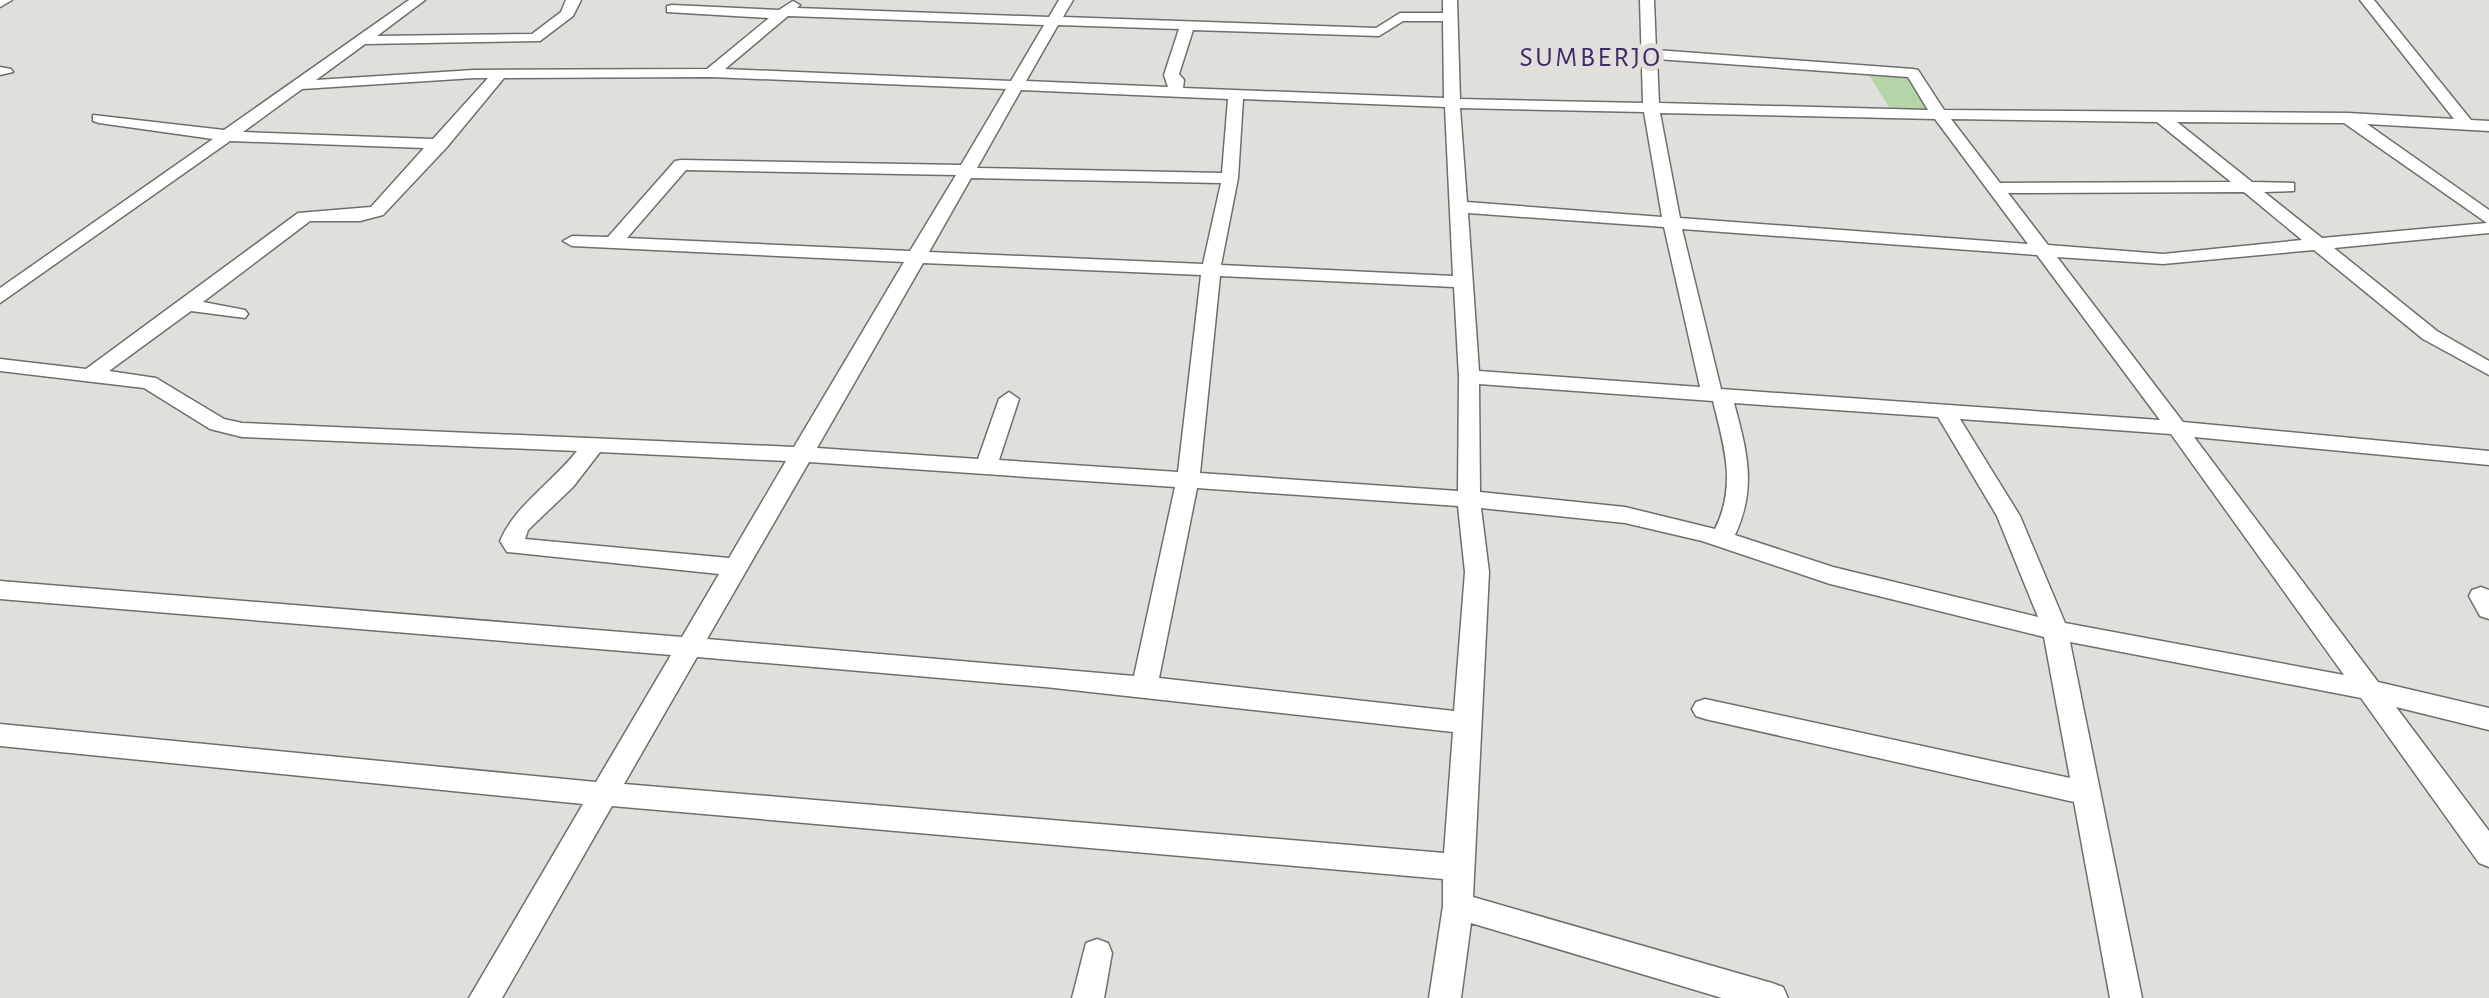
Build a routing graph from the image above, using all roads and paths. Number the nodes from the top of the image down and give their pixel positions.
1 (418, 0) edge
2 (574, 0) edge
3 (1066, 0) edge
4 (1647, 0) edge
5 (2367, 0) edge
6 (704, 5) edge
7 (1449, 8) edge
8 (672, 9) dead end
9 (789, 10) edge
10 (1053, 22) junction
11 (1188, 26) junction
12 (366, 40) junction
13 (1650, 54) junction
14 (711, 73) junction
15 (500, 74) junction
16 (303, 85) junction
17 (1016, 85) junction
18 (1175, 92) junction
19 (1236, 94) junction
20 (1452, 103) junction
21 (1651, 108) junction
22 (1941, 114) junction
23 (2160, 116) junction
24 (99, 118) dead end
25 (2348, 118) junction
26 (2482, 126) edge
27 (229, 136) junction
28 (441, 144) junction
29 (966, 172) junction
30 (1230, 178) junction
31 (2249, 187) junction
32 (2288, 187) dead end
33 (1995, 188) junction
34 (1459, 207) junction
35 (2489, 218) edge
36 (1672, 223) junction
37 (2489, 228) edge
38 (572, 241) dead end
39 (613, 243) junction
40 (2318, 244) junction
41 (2042, 248) junction
42 (920, 257) junction
43 (1211, 271) junction
44 (1464, 282) junction
45 (0, 296) edge
46 (187, 305) junction
47 (238, 314) dead end
48 (0, 365) edge
49 (2489, 370) edge
50 (92, 374) junction
51 (1469, 378) junction
52 (1717, 394) junction
53 (1009, 399) dead end
54 (1944, 411) junction
55 (2177, 428) junction
56 (594, 445) junction
57 (800, 454) junction
58 (2489, 458) edge
59 (986, 466) junction
60 (1188, 479) junction
61 (1469, 499) junction
62 (1714, 537) junction
63 (735, 567) junction
64 (0, 590) edge
65 (2055, 630) junction
66 (688, 648) junction
67 (1146, 686) junction
68 (2364, 689) junction
69 (1705, 709) dead end
70 (2489, 719) edge
71 (1467, 724) junction
72 (0, 734) edge
73 (2085, 793) junction
74 (604, 794) junction
75 (2489, 854) edge
76 (1458, 867) junction
77 (1458, 906) junction
78 (1096, 954) dead end
79 (485, 998) edge
80 (1088, 998) edge
81 (1446, 998) edge
82 (1772, 998) edge
83 (2126, 998) edge

1 - 12 street
2 - 12 street
3 - 10 street
4 - 13 street
5 - 26 street
6 - 8 street
6 - 9 street
7 - 11 street
7 - 20 street
9 - 10 street
9 - 14 street
10 - 11 street
10 - 17 street
11 - 18 street
12 - 16 street
13 - 21 street
13 - 22 street
14 - 15 street
14 - 17 street
15 - 16 street
15 - 28 street
16 - 27 street
17 - 18 street
17 - 29 street
18 - 19 street
19 - 20 street
19 - 30 street
20 - 21 street
20 - 34 street
21 - 22 street
21 - 36 street
22 - 23 street
22 - 33 street
23 - 25 street
23 - 31 street
24 - 27 street
25 - 26 street
25 - 35 street
27 - 28 street
27 - 45 street
28 - 46 street
29 - 30 street
29 - 39 street
29 - 42 street
30 - 43 street
31 - 32 street
31 - 33 street
31 - 40 street
33 - 41 street
34 - 36 street
34 - 44 street
36 - 41 street
36 - 52 street
37 - 40 street
38 - 39 street
39 - 42 street
40 - 41 street
40 - 49 street
41 - 55 street
42 - 43 street
42 - 57 street
43 - 44 street
43 - 60 street
44 - 51 street
46 - 47 street
46 - 50 street
48 - 50 street
50 - 56 street
51 - 52 street
51 - 61 street
52 - 54 street
52 - 62 street
53 - 59 street
54 - 55 street
54 - 65 street
55 - 58 street
55 - 68 street
56 - 57 street
56 - 63 street
57 - 59 street
57 - 63 street
59 - 60 street
60 - 61 street
60 - 67 street
61 - 62 street
61 - 71 street
62 - 65 street
63 - 66 street
64 - 66 street
65 - 68 street
65 - 73 street
66 - 67 street
66 - 74 street
67 - 71 street
68 - 70 street
68 - 75 street
69 - 73 street
71 - 76 street
72 - 74 street
73 - 83 street
74 - 76 street
74 - 79 street
76 - 77 street
77 - 81 street
77 - 82 street
78 - 80 street

